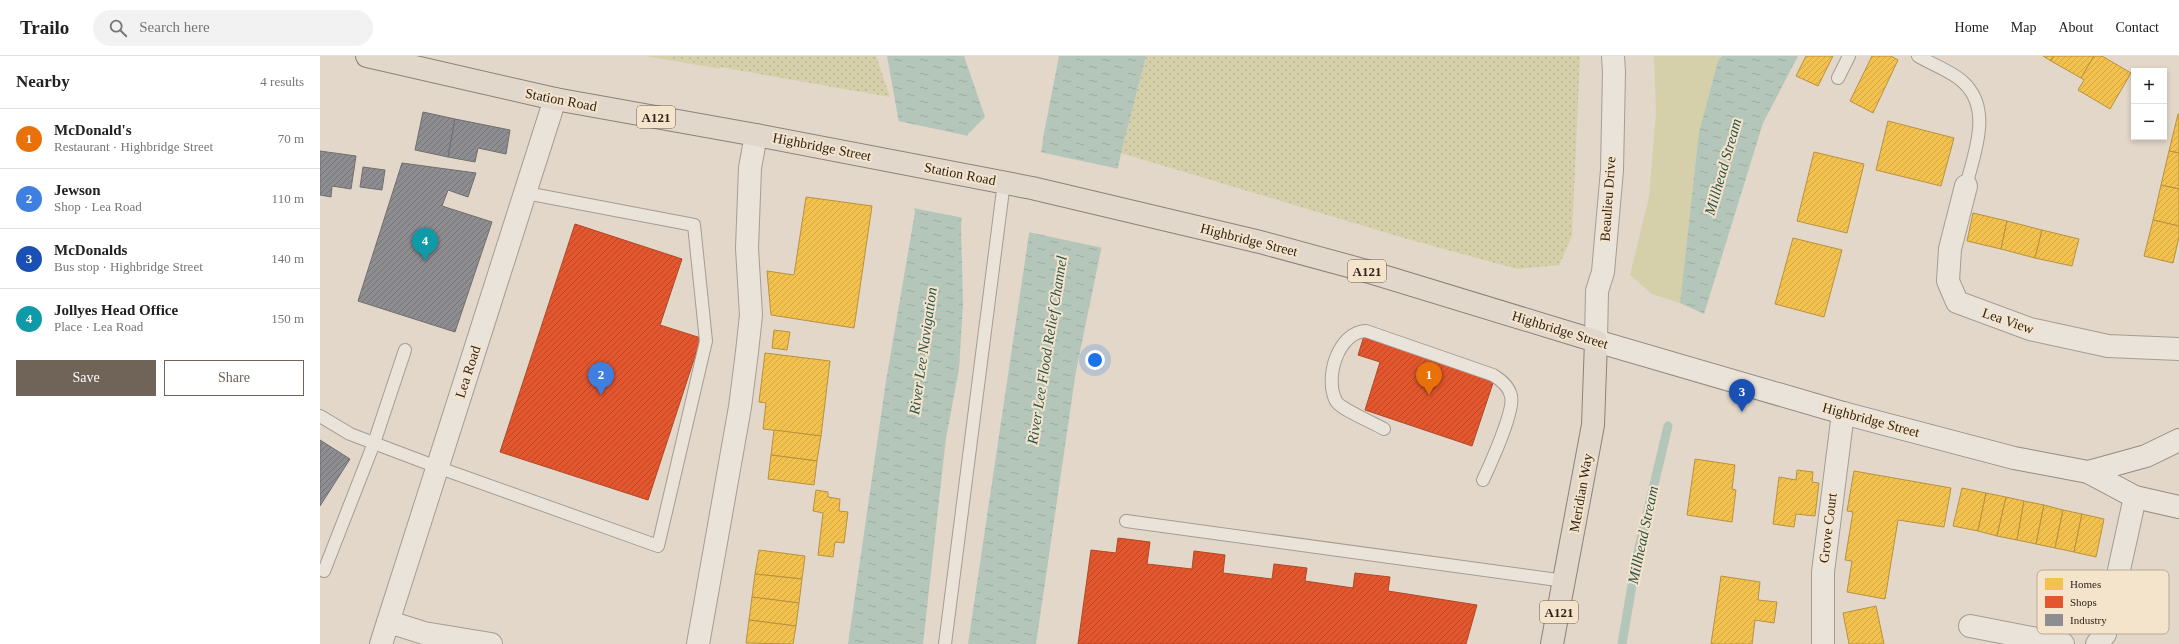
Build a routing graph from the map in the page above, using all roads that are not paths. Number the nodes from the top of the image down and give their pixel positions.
1 (367, 56) edge
2 (1613, 56) edge
3 (1849, 56) edge
4 (1918, 56) edge
5 (1838, 78) dead end
6 (555, 99) junction
7 (756, 135) junction
8 (888, 160) joint
9 (997, 181) junction
10 (1966, 186) joint
11 (1032, 188) joint
12 (526, 193) junction
13 (1596, 341) junction
14 (2179, 349) edge
15 (405, 350) dead end
16 (1843, 413) junction
17 (320, 416) edge
18 (1384, 428) dead end
19 (2179, 440) edge
20 (374, 443) junction
21 (437, 467) junction
22 (2088, 472) junction
23 (1483, 480) dead end
24 (2135, 497) junction
25 (2179, 507) edge
26 (1126, 521) dead end
27 (324, 570) dead end
28 (2120, 570) edge
29 (1565, 581) junction
30 (388, 622) junction
31 (1970, 626) dead end
32 (2106, 634) edge
33 (381, 644) edge
34 (491, 644) edge
35 (698, 644) edge
36 (945, 644) edge
37 (1552, 644) edge
38 (1823, 644) edge
39 (2063, 644) edge
40 (2097, 644) edge

1 - 6 main road, Station Road / A121
2 - 13 street, Beaulieu Drive
3 - 5 lane
4 - 10 lane
6 - 7 main road, Station Road / A121
6 - 12 street, Lea Road
7 - 8 main road, Highbridge Street / A121
7 - 35 street
8 - 9 main road, Station Road / A121
9 - 11 main road, Station Road / A121
9 - 36 lane
10 - 14 street, Lea View
11 - 13 main road, Highbridge Street / A121
12 - 21 street, Lea Road
12 - 21 lane
13 - 16 street, Highbridge Street
13 - 29 main road, Meridian Way / A121
15 - 20 lane
16 - 22 street, Highbridge Street
16 - 38 street, Grove Court
17 - 20 lane
18 - 23 lane
19 - 22 street, Highbridge Street
20 - 21 lane
20 - 27 lane
21 - 30 street, Lea Road
22 - 24 street, Highbridge Street
24 - 25 street, Highbridge Street
24 - 28 street
26 - 29 lane
29 - 37 main road, Meridian Way / A121
30 - 33 street, Lea Road
30 - 34 street
31 - 39 street
32 - 40 street

